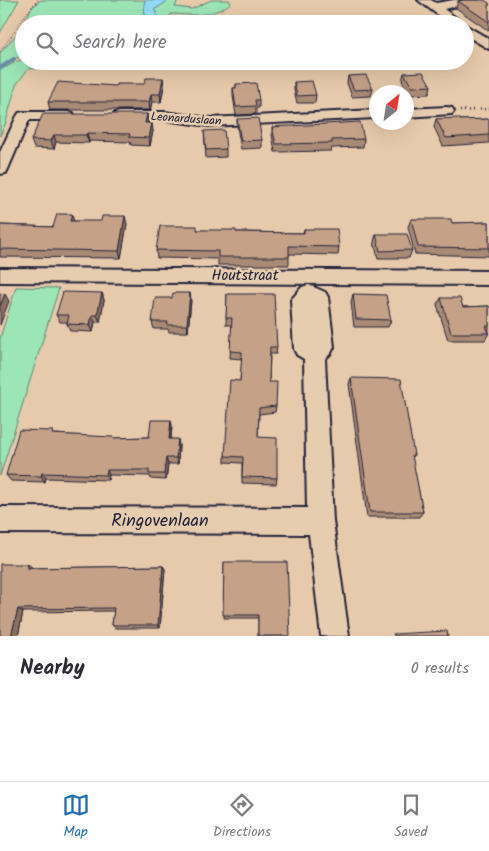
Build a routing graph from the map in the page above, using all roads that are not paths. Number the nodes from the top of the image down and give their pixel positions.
1 (424, 0) edge
2 (472, 0) edge
3 (434, 7) junction
4 (445, 15) edge
5 (474, 35) edge
6 (489, 45) edge
7 (447, 111) road end
8 (414, 113) edge
9 (369, 114) edge
10 (84, 116) edge
11 (104, 116) edge
12 (0, 169) edge
13 (0, 274) edge
14 (489, 278) edge
15 (307, 284) junction
16 (0, 520) edge
17 (320, 521) junction
18 (335, 636) edge

1 - 3 street
2 - 3 street
3 - 4 street
5 - 6 street
7 - 8 street
9 - 11 street, Leonarduslaan
10 - 12 street
13 - 15 street, Houtstraat
14 - 15 street, Houtstraat
15 - 17 street
16 - 17 street, Ringovenlaan
17 - 18 street

